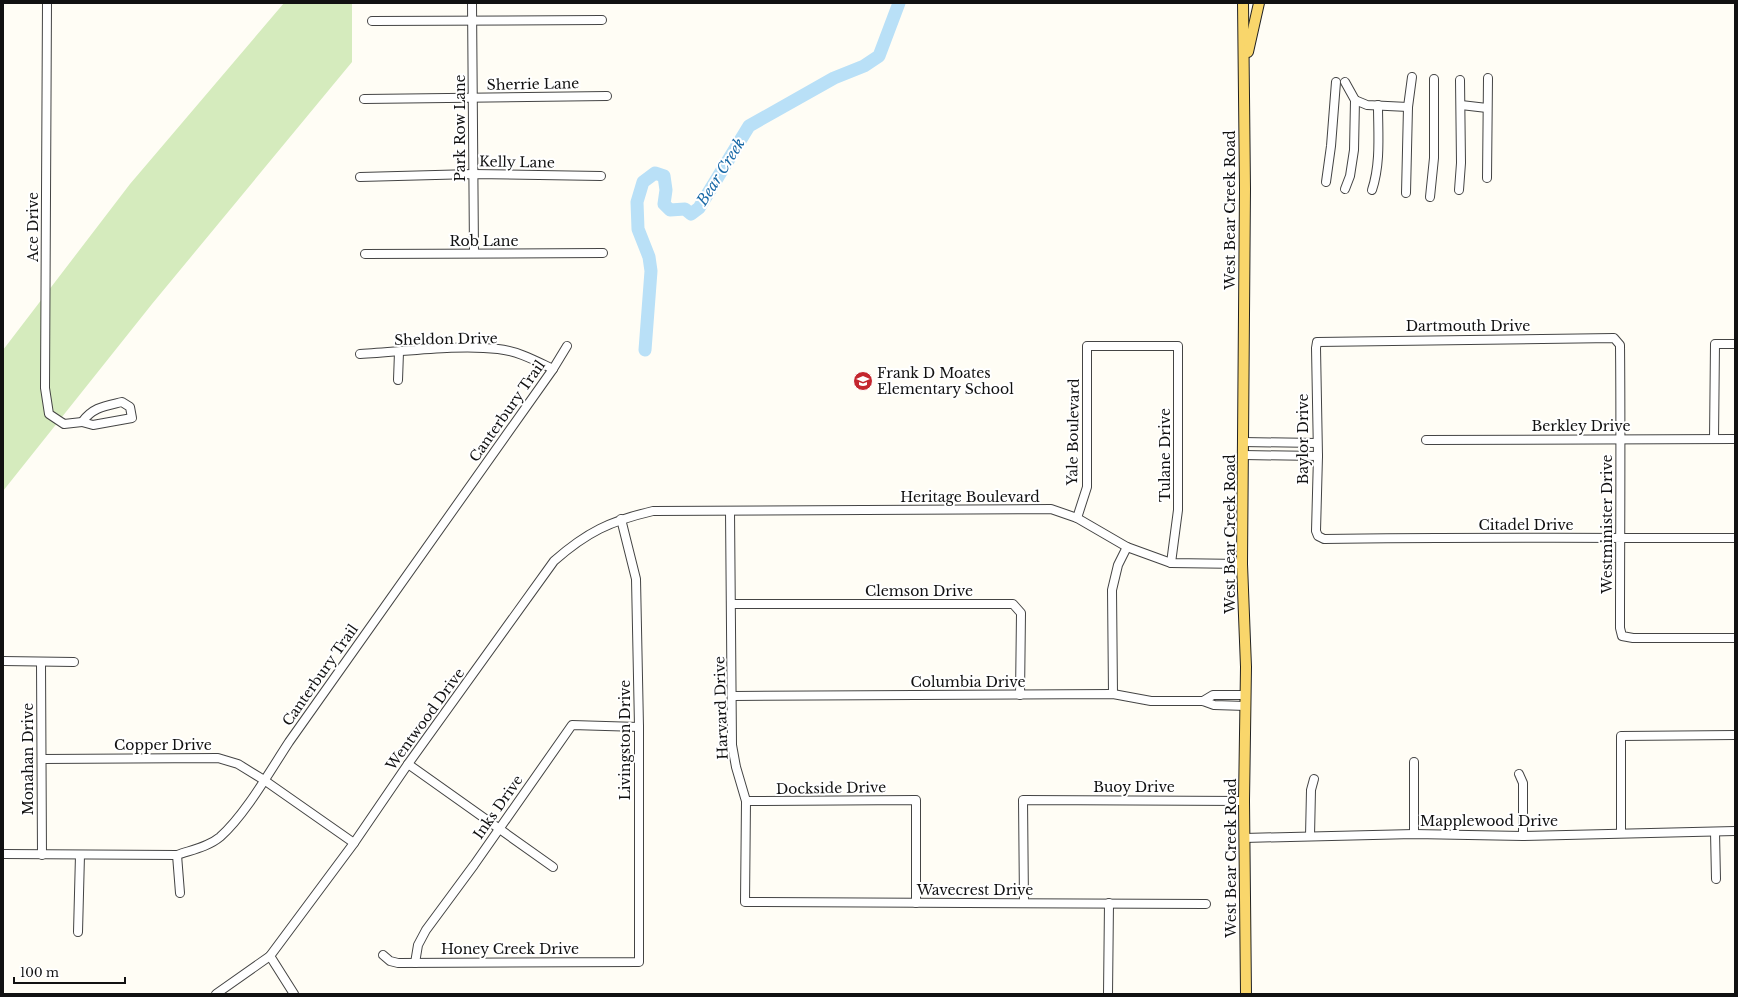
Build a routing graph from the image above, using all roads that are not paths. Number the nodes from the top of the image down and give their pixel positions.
1 (47, 3) edge
2 (472, 3) edge
3 (1243, 3) edge
4 (1260, 3) edge
5 (472, 20) junction
6 (602, 20) dead end
7 (372, 21) dead end
8 (1244, 74) junction
9 (1412, 78) dead end
10 (1434, 78) dead end
11 (1488, 78) dead end
12 (1460, 80) dead end
13 (1336, 82) dead end
14 (1345, 82) dead end
15 (606, 96) dead end
16 (364, 99) dead end
17 (472, 99) junction
18 (1355, 100) junction
19 (1378, 105) junction
20 (1461, 105) junction
21 (1408, 107) junction
22 (1487, 108) junction
23 (473, 174) junction
24 (601, 176) dead end
25 (360, 177) dead end
26 (1487, 178) dead end
27 (1326, 182) dead end
28 (1344, 189) dead end
29 (1372, 190) dead end
30 (1459, 190) dead end
31 (1406, 193) dead end
32 (1430, 197) dead end
33 (474, 253) junction
34 (603, 253) dead end
35 (365, 254) dead end
36 (1617, 340) joint
37 (1318, 342) joint
38 (1735, 344) edge
39 (567, 346) dead end
40 (1178, 346) joint
41 (399, 352) junction
42 (360, 354) dead end
43 (553, 369) junction
44 (398, 380) dead end
45 (82, 422) junction
46 (1621, 439) junction
47 (1714, 439) junction
48 (1735, 439) edge
49 (1426, 440) dead end
50 (1244, 442) junction
51 (1317, 443) junction
52 (1244, 455) junction
53 (1318, 456) junction
54 (685, 511) joint
55 (730, 511) junction
56 (1077, 518) junction
57 (621, 519) junction
58 (1318, 536) joint
59 (1620, 538) junction
60 (1735, 538) edge
61 (1127, 547) junction
62 (1171, 563) junction
63 (1242, 564) junction
64 (731, 604) junction
65 (1735, 638) edge
66 (3, 661) edge
67 (74, 662) dead end
68 (41, 663) junction
69 (1113, 694) junction
70 (1020, 695) junction
71 (1245, 695) junction
72 (733, 696) junction
73 (1203, 701) junction
74 (1246, 706) junction
75 (639, 727) junction
76 (1735, 735) edge
77 (42, 759) junction
78 (1414, 762) dead end
79 (408, 764) junction
80 (1519, 774) dead end
81 (1314, 779) dead end
82 (264, 780) junction
83 (746, 801) junction
84 (1244, 801) junction
85 (499, 830) junction
86 (1735, 831) edge
87 (1621, 832) junction
88 (1716, 832) junction
89 (1414, 834) junction
90 (1310, 836) junction
91 (1523, 836) junction
92 (1244, 838) junction
93 (354, 843) junction
94 (3, 854) edge
95 (42, 855) junction
96 (80, 855) junction
97 (177, 855) junction
98 (553, 867) dead end
99 (1716, 879) dead end
100 (180, 893) dead end
101 (745, 902) joint
102 (916, 903) junction
103 (1024, 903) junction
104 (1108, 903) junction
105 (1206, 904) dead end
106 (78, 932) dead end
107 (383, 955) dead end
108 (270, 956) junction
109 (639, 962) joint
110 (415, 963) junction
111 (216, 994) edge
112 (294, 994) edge
113 (1108, 994) edge
114 (1246, 994) edge

1 - 45 street, Ace Drive
2 - 5 street, Park Row Lane
3 - 8 main road, West Bear Creek Road
4 - 8 main road, West Bear Creek Road
5 - 6 street
5 - 7 street
5 - 17 street, Park Row Lane
8 - 50 main road, West Bear Creek Road
9 - 21 street
10 - 32 street
11 - 22 street
12 - 20 street
13 - 27 street
14 - 18 street
15 - 17 street, Sherrie Lane
16 - 17 street, Sherrie Lane
17 - 23 street, Park Row Lane
18 - 19 street
18 - 28 street
19 - 21 street
19 - 29 street
20 - 22 street
20 - 30 street
21 - 31 street
22 - 26 street
23 - 24 street, Kelly Lane
23 - 25 street, Kelly Lane
23 - 33 street, Park Row Lane
33 - 34 street, Rob Lane
33 - 35 street, Rob Lane
36 - 37 street, Dartmouth Drive
36 - 46 street, Westminister Drive
37 - 51 street, Baylor Drive
38 - 47 street
39 - 43 street, Canterbury Trail
40 - 56 street, Yale Boulevard
40 - 62 street, Tulane Drive
41 - 42 street, Sheldon Drive
41 - 43 street, Sheldon Drive
41 - 44 street
43 - 82 street, Canterbury Trail
45 - 45 street, Ace Drive
46 - 47 street, Berkley Drive
46 - 49 street, Berkley Drive
46 - 59 street, Westminister Drive
47 - 48 street, Berkley Drive
50 - 51 street
50 - 52 main road, West Bear Creek Road
51 - 53 street, Baylor Drive
52 - 53 street
52 - 63 main road, West Bear Creek Road
53 - 58 street, Baylor Drive
54 - 55 street, Heritage Boulevard
54 - 57 street, Wentwood Drive
55 - 56 street, Heritage Boulevard
55 - 64 street, Harvard Drive
56 - 61 street, Heritage Boulevard
57 - 75 street, Livingston Drive
57 - 79 street, Wentwood Drive
58 - 59 street, Citadel Drive
59 - 60 street, Citadel Drive
59 - 65 street, Westminister Drive
61 - 62 street, Heritage Boulevard
61 - 69 street
62 - 63 street, Heritage Boulevard
63 - 71 main road, West Bear Creek Road
64 - 70 street, Clemson Drive
64 - 72 street, Harvard Drive
66 - 68 street
67 - 68 street
68 - 77 street, Monahan Drive
69 - 70 street, Columbia Drive
69 - 73 street, Columbia Drive
70 - 72 street, Columbia Drive
71 - 73 street, Columbia Drive
71 - 74 main road, West Bear Creek Road
72 - 83 street, Harvard Drive
73 - 74 street, Columbia Drive
74 - 84 main road, West Bear Creek Road
75 - 85 street, Inks Drive
75 - 109 street, Livingston Drive
76 - 87 street
77 - 82 street, Copper Drive
77 - 95 street, Monahan Drive
78 - 89 street
79 - 85 street
79 - 93 street, Wentwood Drive
80 - 91 street
81 - 90 street
82 - 93 street, Copper Drive
82 - 97 street, Canterbury Trail
83 - 101 street, Harvard Drive
83 - 102 street, Dockside Drive
84 - 92 main road, West Bear Creek Road
84 - 103 street, Buoy Drive
85 - 98 street
85 - 110 street, Inks Drive
86 - 88 street, Mapplewood Drive
87 - 88 street, Mapplewood Drive
87 - 91 street, Mapplewood Drive
88 - 99 street
89 - 90 street, Mapplewood Drive
89 - 91 street, Mapplewood Drive
90 - 92 street, Mapplewood Drive
92 - 114 main road, West Bear Creek Road
93 - 108 street, Wentwood Drive
94 - 95 street, Canterbury Trail
95 - 96 street, Canterbury Trail
96 - 97 street, Canterbury Trail
96 - 106 street
97 - 100 street
101 - 102 street, Wavecrest Drive
102 - 103 street, Wavecrest Drive
103 - 104 street, Wavecrest Drive
104 - 105 street, Wavecrest Drive
104 - 113 street
107 - 110 street, Honey Creek Drive
108 - 111 street, Wentwood Drive
108 - 112 street
109 - 110 street, Honey Creek Drive

